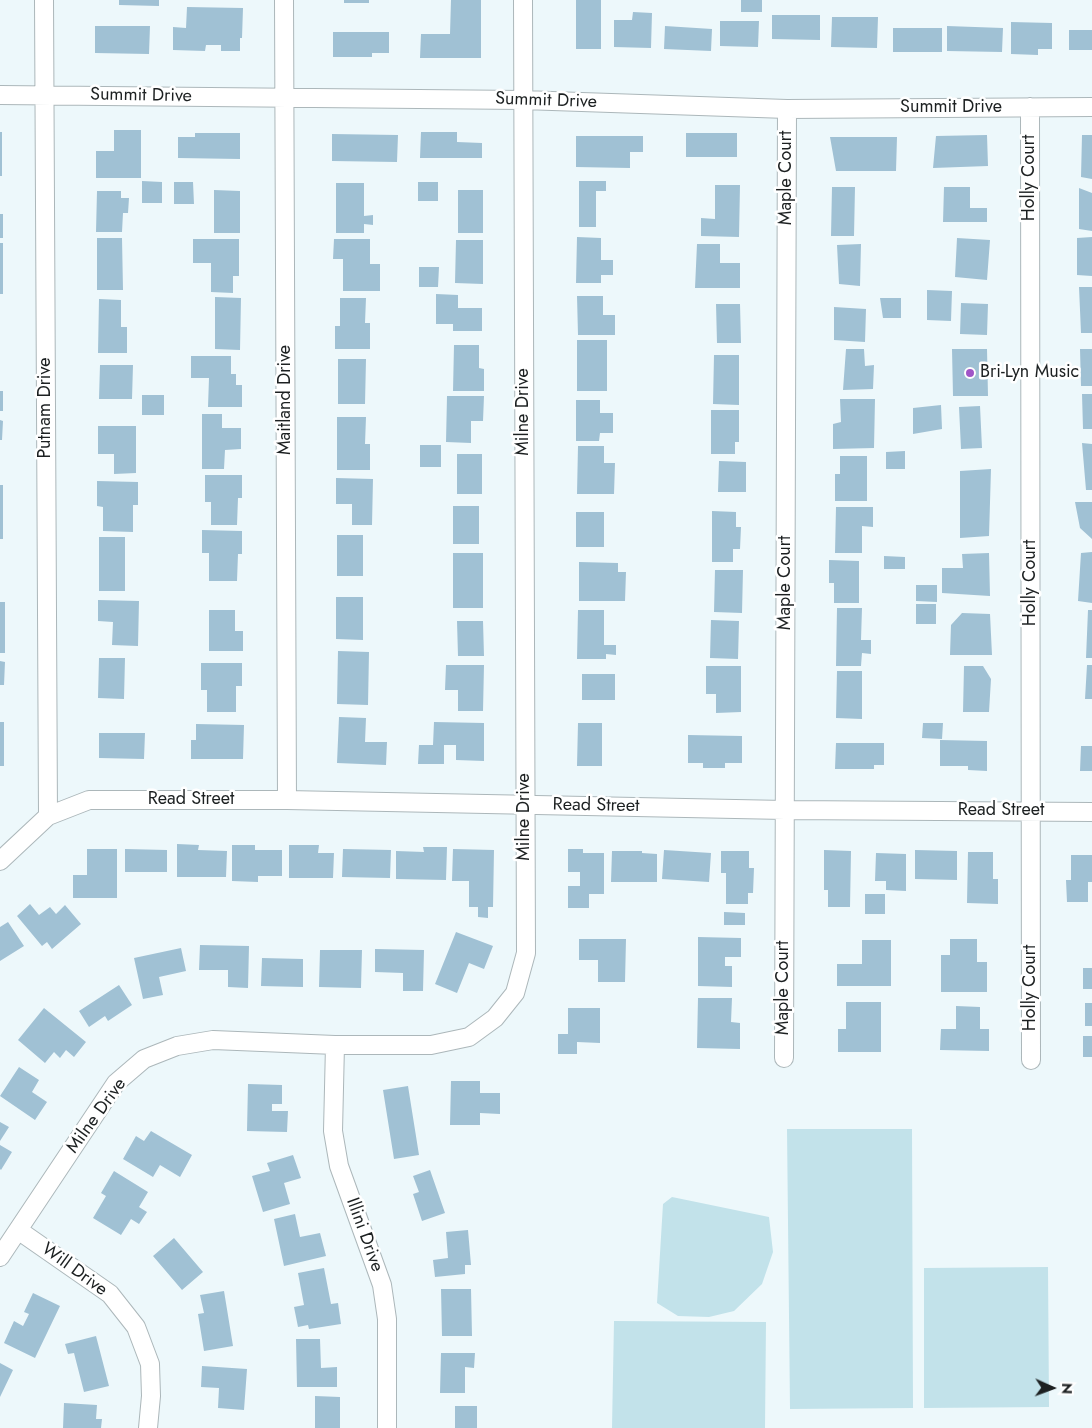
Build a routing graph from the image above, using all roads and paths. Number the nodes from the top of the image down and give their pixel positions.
1 (44, 0) edge
2 (284, 0) edge
3 (523, 0) edge
4 (44, 94) junction
5 (0, 95) edge
6 (285, 97) junction
7 (523, 100) junction
8 (1030, 107) junction
9 (1092, 107) edge
10 (787, 109) junction
11 (286, 800) junction
12 (525, 804) junction
13 (785, 810) junction
14 (1032, 811) junction
15 (1092, 812) edge
16 (48, 816) junction
17 (0, 861) edge
18 (335, 1045) junction
19 (784, 1058) dead end
20 (1031, 1060) dead end
21 (18, 1230) junction
22 (0, 1257) edge
23 (148, 1428) edge
24 (386, 1428) edge

1 - 4 street, Putnam Drive
2 - 6 street, Maitland Drive
3 - 7 street, Milne Drive
4 - 5 street, Summit Drive
4 - 6 street, Summit Drive
4 - 16 street, Putnam Drive
6 - 7 street, Summit Drive
6 - 11 street, Maitland Drive
7 - 10 street, Summit Drive
7 - 12 street, Milne Drive
8 - 9 street, Summit Drive
8 - 10 street, Summit Drive
8 - 14 street, Holly Court
10 - 13 street, Maple Court
11 - 12 street, Read Street
11 - 16 street, Read Street
12 - 13 street, Read Street
12 - 18 street, Milne Drive
13 - 14 street, Read Street
13 - 19 street, Maple Court
14 - 15 street, Read Street
14 - 20 street, Holly Court
16 - 17 street, Read Street
18 - 21 street, Milne Drive
18 - 24 street, Illini Drive
21 - 22 street, Milne Drive
21 - 23 street, Will Drive

